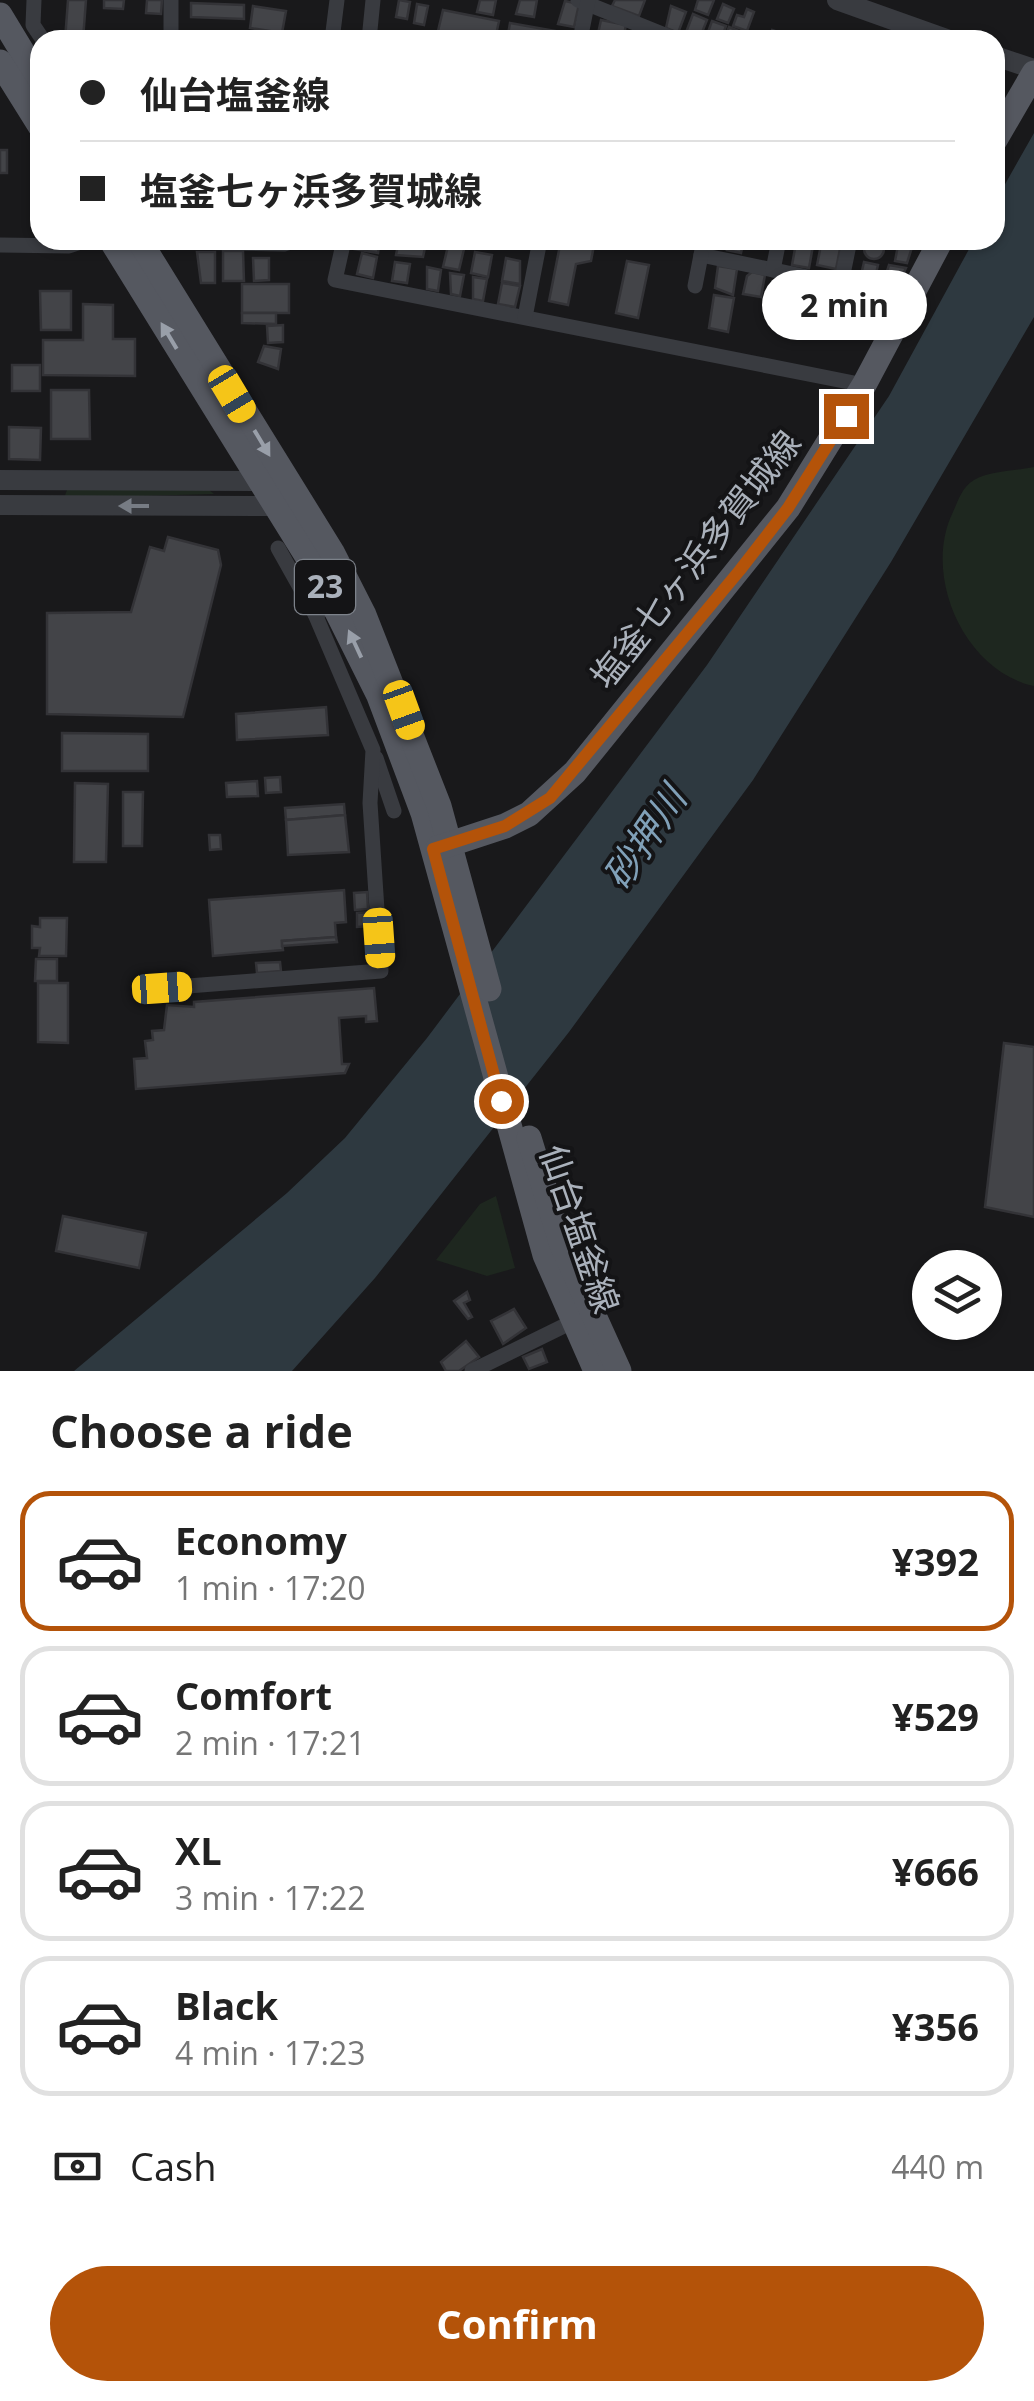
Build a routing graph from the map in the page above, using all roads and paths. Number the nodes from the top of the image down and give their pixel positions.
1 (34, 0) edge
2 (171, 0) edge
3 (337, 0) edge
4 (374, 0) edge
5 (838, 0) edge
6 (584, 1) edge
7 (0, 16) edge
8 (36, 30) edge
9 (172, 30) edge
10 (333, 30) edge
11 (370, 30) edge
12 (581, 30) edge
13 (649, 30) edge
14 (920, 30) edge
15 (30, 59) edge
16 (1005, 60) edge
17 (0, 62) edge
18 (1034, 71) edge
19 (30, 110) edge
20 (1005, 122) edge
21 (0, 245) edge
22 (30, 245) edge
23 (117, 250) edge
24 (145, 250) edge
25 (342, 250) edge
26 (538, 250) edge
27 (702, 250) edge
28 (712, 250) edge
29 (777, 250) edge
30 (848, 250) edge
31 (936, 250) edge
32 (773, 270) junction
33 (695, 286) dead end
34 (526, 317) junction
35 (864, 385) junction
36 (0, 480) edge
37 (24, 480) junction
38 (256, 480) junction
39 (284, 481) junction
40 (24, 505) junction
41 (273, 505) junction
42 (0, 506) edge
43 (302, 506) junction
44 (278, 548) dead end
45 (325, 609) junction
46 (372, 750) junction
47 (394, 812) dead end
48 (442, 847) junction
49 (162, 988) dead end
50 (516, 1126) junction
51 (572, 1322) junction
52 (472, 1371) edge
53 (596, 1371) edge
54 (619, 1371) edge

1 - 8 street
2 - 9 street
3 - 10 street
4 - 11 street
5 - 14 street
6 - 12 street
6 - 13 street
7 - 15 main road
16 - 18 street
17 - 19 main road
18 - 20 main road
21 - 22 street
38 -> 23 main road, 仙台塩釜線 / 23
24 -> 39 main road, 仙台塩釜線 / 23
25 - 34 street
26 - 34 street
27 - 33 street
28 - 32 street
29 - 32 street
30 - 32 street
31 - 35 main road, 塩釜七ヶ浜多賀城線
34 - 35 street
35 - 48 main road, 塩釜七ヶ浜多賀城線
36 - 37 street
37 - 38 street
37 - 40 street
38 - 39 street
38 - 41 main road, 仙台塩釜線 / 23
39 - 43 main road, 仙台塩釜線 / 23
41 -> 40 street
40 - 42 street
41 - 43 street
41 - 45 main road, 仙台塩釜線 / 23
43 - 48 main road, 仙台塩釜線 / 23
44 - 45 street
45 - 46 street
48 -> 45 main road, 仙台塩釜線 / 23
46 - 47 street
46 - 49 street
48 - 50 main road, 仙台塩釜線 / 23
50 - 51 main road, 仙台塩釜線 / 23
50 - 54 main road, 仙台塩釜線 / 23
51 - 52 street
51 - 53 main road, 仙台塩釜線 / 23

